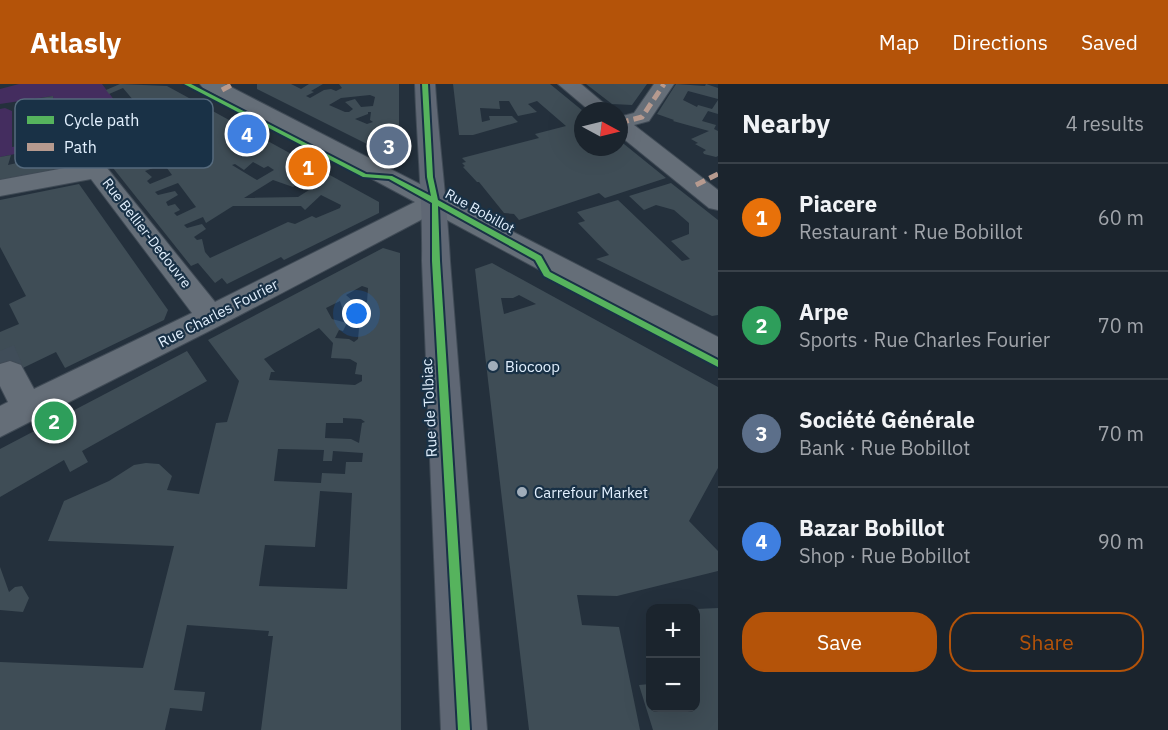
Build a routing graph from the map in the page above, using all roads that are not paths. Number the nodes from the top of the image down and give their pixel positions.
1 (425, 84) edge
2 (568, 84) edge
3 (664, 84) edge
4 (222, 86) edge
5 (591, 102) edge
6 (628, 121) edge
7 (628, 131) edge
8 (718, 174) edge
9 (696, 185) junction
10 (0, 188) edge
11 (435, 202) junction
12 (718, 202) edge
13 (211, 317) junction
14 (718, 351) edge
15 (10, 374) tunnel mouth
16 (14, 415) edge
17 (464, 730) edge

1 - 11 main road, Rue de Tolbiac
2 - 5 street
3 - 6 street
4 - 11 street, Rue Bobillot
7 - 9 street
8 - 9 street
9 - 12 street
10 - 13 street, Rue Bellier-Dedouvre
11 - 13 street, Rue Charles Fourier
11 - 14 street, Rue Bobillot
11 - 17 main road, Rue de Tolbiac
13 - 16 street, Rue Charles Fourier
15 - 16 street

